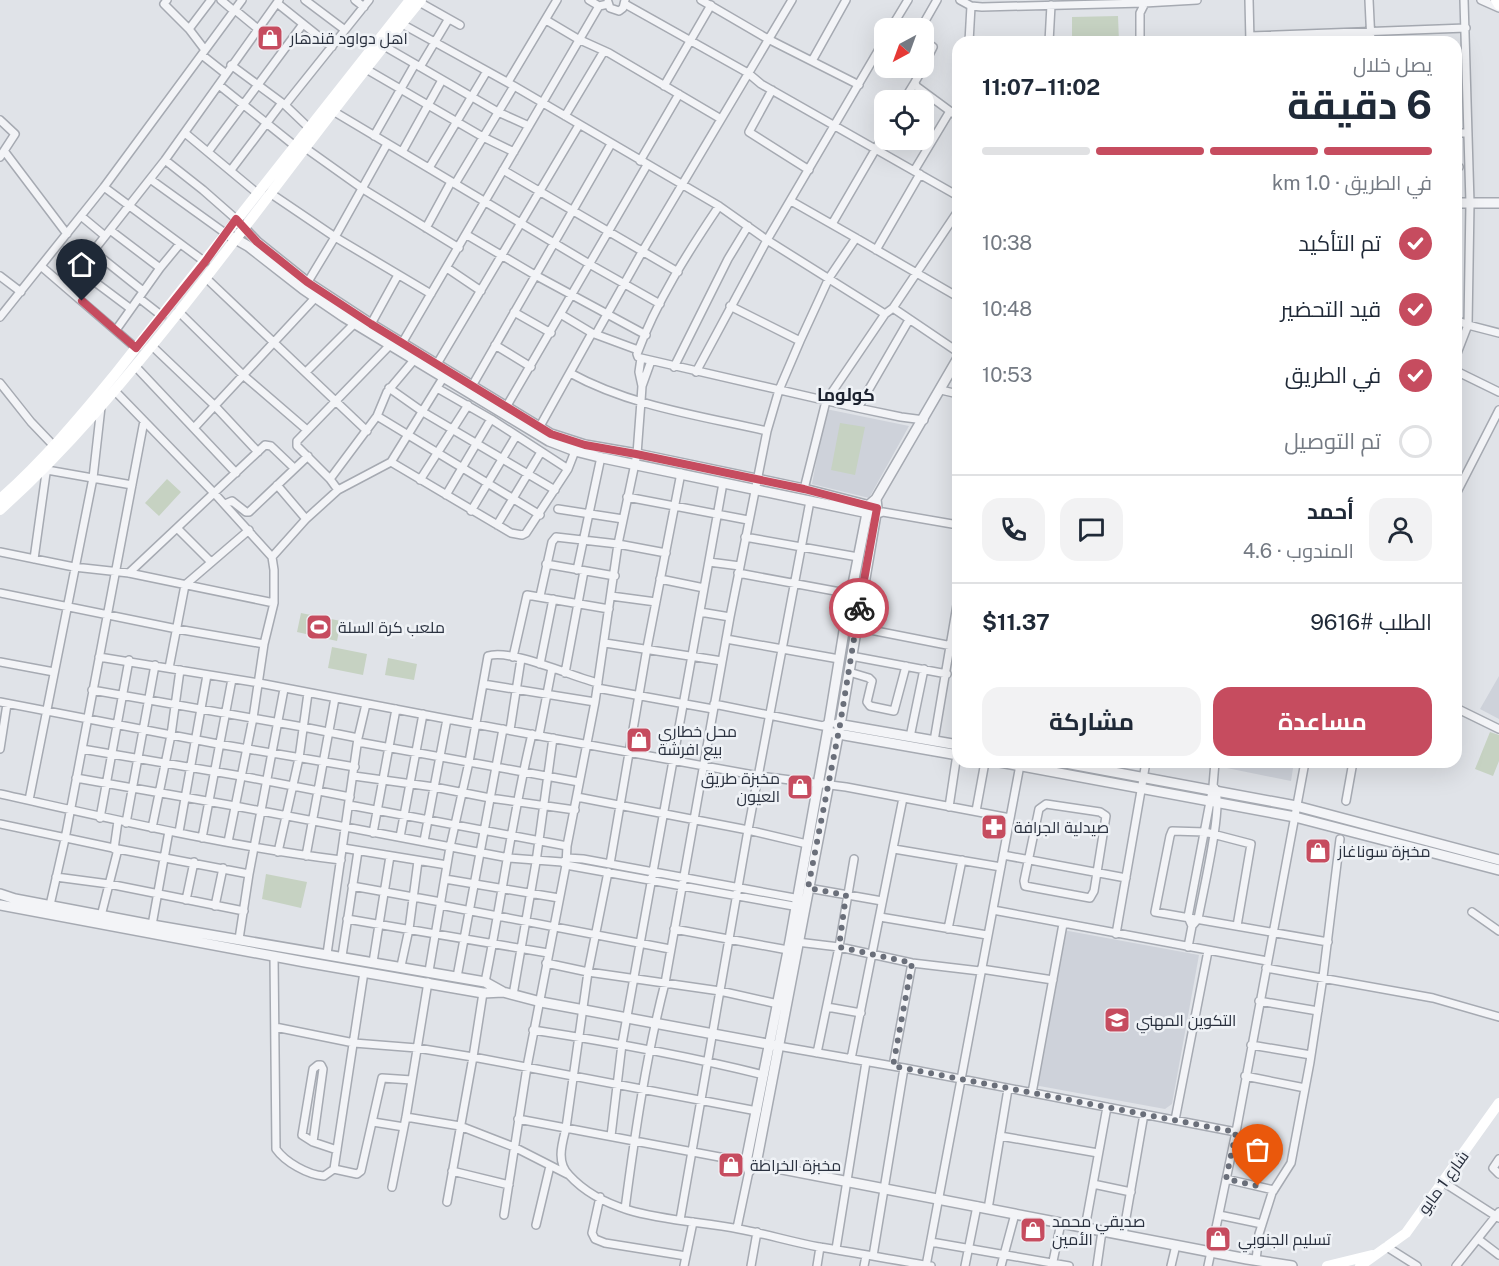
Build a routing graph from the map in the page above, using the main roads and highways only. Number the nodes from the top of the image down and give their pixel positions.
1 (1496, 0) edge
2 (417, 1) edge
3 (1499, 7) edge
4 (299, 147) junction
5 (0, 499) edge
6 (0, 510) edge
7 (1497, 1110) edge
8 (1383, 1250) junction
9 (1327, 1266) edge
10 (1360, 1266) edge

1 - 3 main road
2 - 4 main road
2 - 4 main road
4 - 5 main road
4 - 6 main road
7 - 8 main road, شارع 1 مايو
8 - 9 main road
8 - 10 main road, شارع 1 مايو

